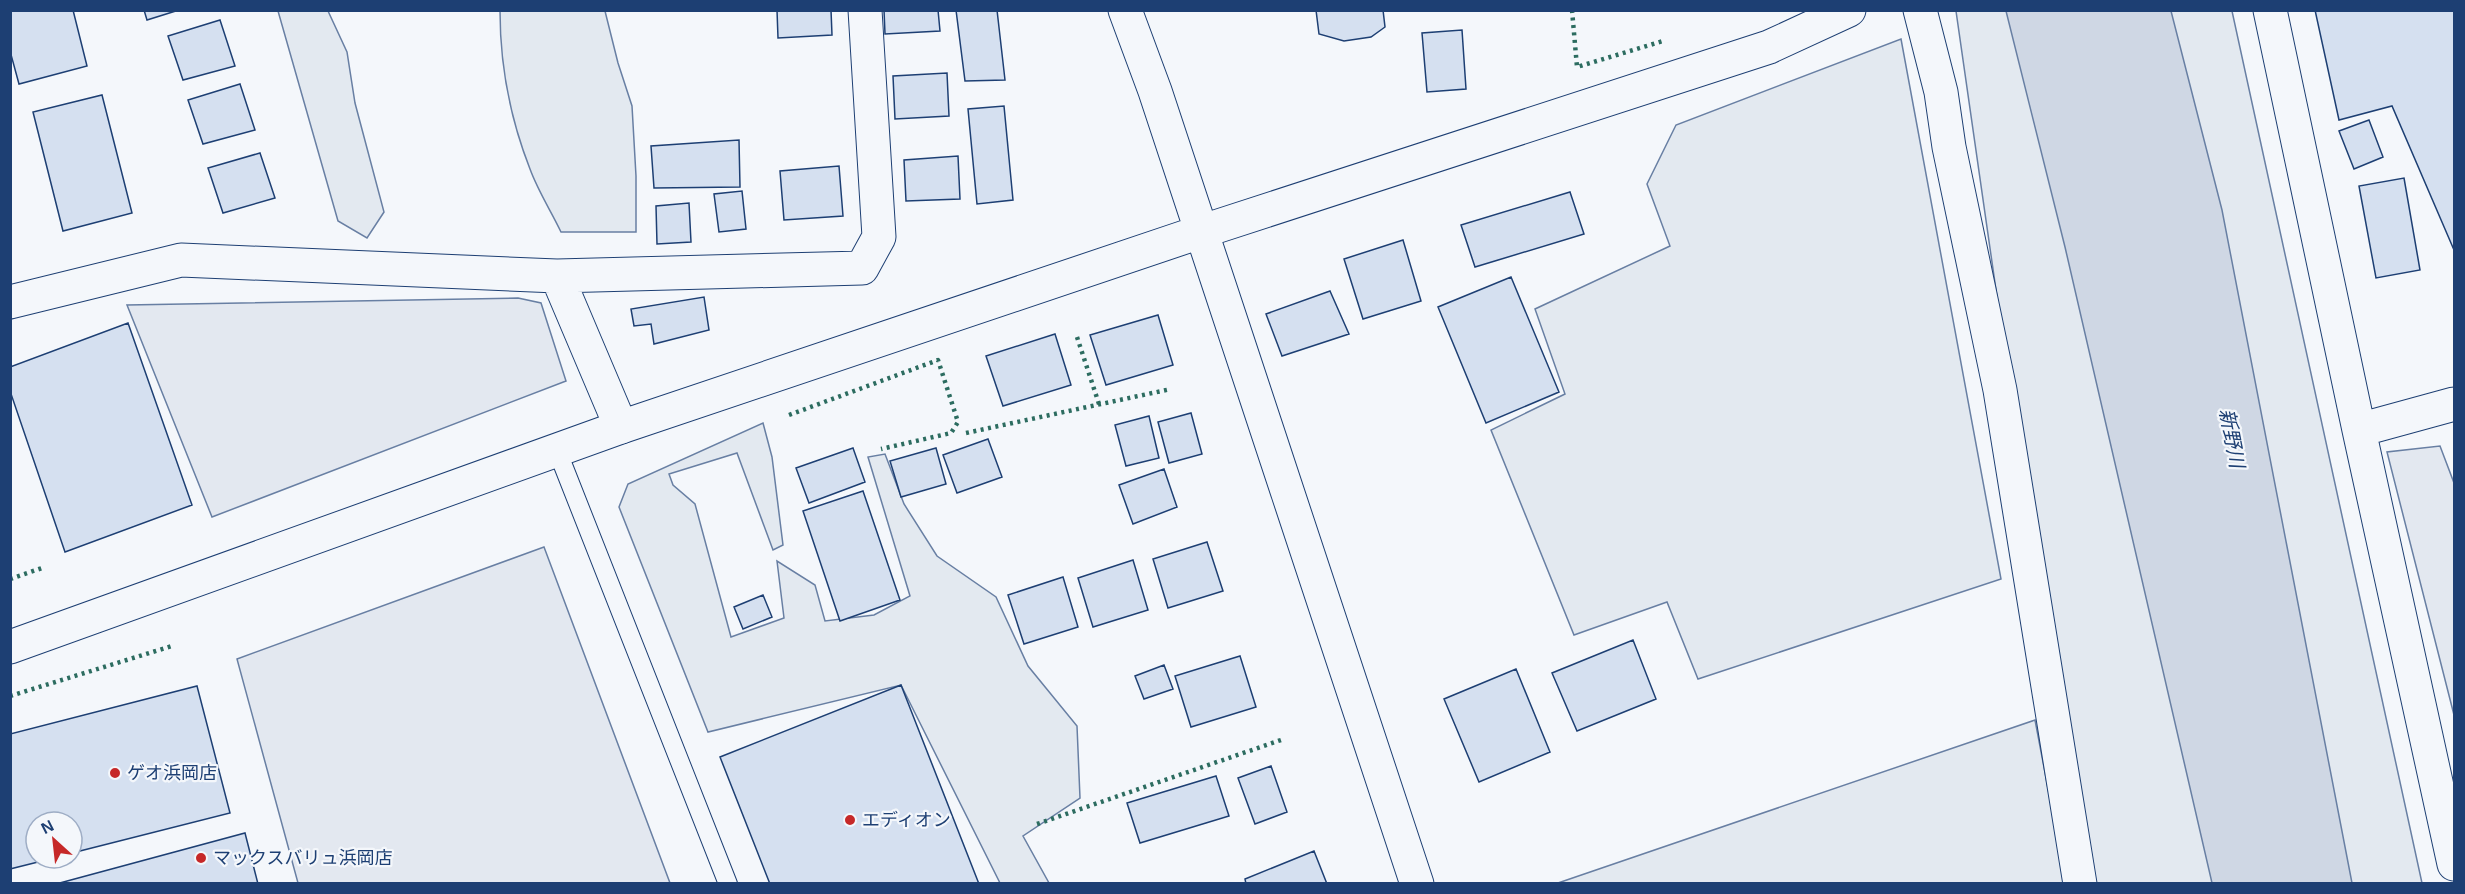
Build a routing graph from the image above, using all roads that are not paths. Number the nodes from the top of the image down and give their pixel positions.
1 (865, 10) edge
2 (1125, 10) edge
3 (1849, 10) edge
4 (1920, 10) edge
5 (2270, 10) edge
6 (1200, 232) junction
7 (557, 276) junction
8 (10, 302) edge
9 (2454, 404) edge
10 (621, 427) junction
11 (2359, 430) junction
12 (557, 450) junction
13 (10, 647) edge
14 (2454, 864) edge
15 (728, 884) edge
16 (1417, 884) edge
17 (2080, 884) edge

1 - 7 street
2 - 6 street
3 - 6 street
4 - 17 street
5 - 11 street
6 - 10 street
6 - 16 street
7 - 8 street
7 - 10 street
9 - 11 street
10 - 12 street
11 - 14 street
12 - 13 street
12 - 15 lane

